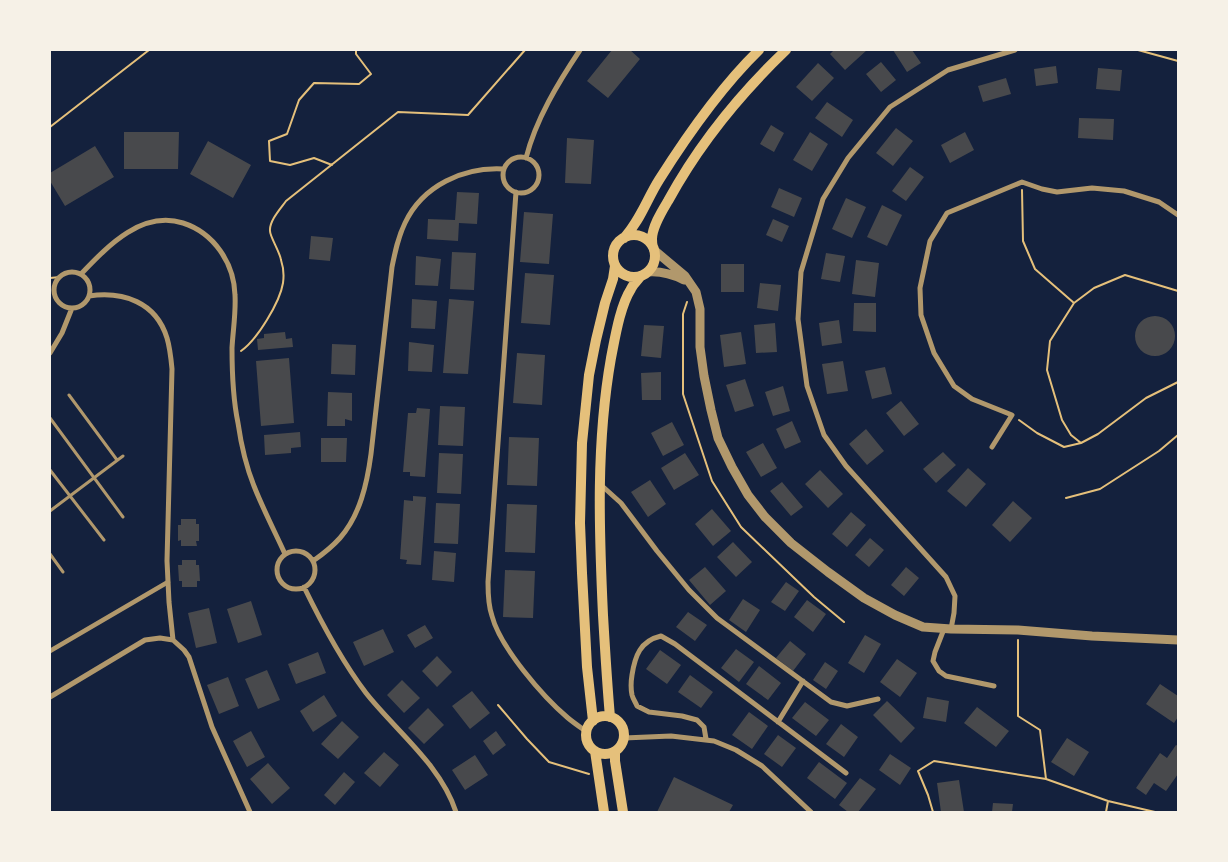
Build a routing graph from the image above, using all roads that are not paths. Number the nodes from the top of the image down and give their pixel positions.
1 (580, 50) edge
2 (759, 50) edge
3 (786, 50) edge
4 (1015, 50) edge
5 (526, 158) junction
6 (504, 170) junction
7 (516, 192) junction
8 (1178, 215) edge
9 (624, 238) junction
10 (653, 248) junction
11 (615, 266) junction
12 (80, 274) junction
13 (644, 274) junction
14 (693, 286) junction
15 (89, 296) junction
16 (72, 308) junction
17 (50, 352) edge
18 (69, 394) dead end
19 (50, 418) edge
20 (992, 447) dead end
21 (123, 456) dead end
22 (117, 460) junction
23 (50, 470) edge
24 (94, 478) junction
25 (599, 483) junction
26 (70, 496) junction
27 (50, 511) edge
28 (123, 517) dead end
29 (104, 540) dead end
30 (50, 554) edge
31 (285, 554) junction
32 (313, 562) junction
33 (63, 572) dead end
34 (168, 582) junction
35 (304, 587) junction
36 (948, 629) junction
37 (173, 640) junction
38 (1178, 640) edge
39 (50, 651) edge
40 (803, 681) junction
41 (994, 686) dead end
42 (50, 697) edge
43 (878, 699) dead end
44 (610, 717) junction
45 (593, 721) junction
46 (778, 722) junction
47 (587, 732) junction
48 (624, 738) junction
49 (706, 740) junction
50 (595, 751) junction
51 (615, 752) junction
52 (846, 773) dead end
53 (250, 812) edge
54 (456, 812) edge
55 (604, 812) edge
56 (623, 812) edge
57 (812, 812) edge

1 - 5 street
2 - 9 main road
3 - 10 main road
4 - 36 street
5 - 6 street
5 - 7 street
6 - 7 street
6 - 32 street
7 - 47 street
8 - 20 street
9 - 10 main road
9 - 11 main road
10 - 13 main road
10 - 14 street
11 - 13 main road
11 - 45 main road
12 - 15 street
12 - 16 street
12 - 31 street
13 - 14 street
13 - 25 main road
14 - 36 street
15 - 16 street
15 - 34 street
16 - 17 street
18 - 22 lane
19 - 24 lane
21 - 22 lane
22 - 24 lane
23 - 26 lane
24 - 26 lane
24 - 28 lane
25 - 40 street
25 - 44 main road
26 - 27 lane
26 - 29 lane
30 - 33 lane
31 - 32 street
31 - 35 street
32 - 35 street
34 - 37 street
34 - 39 street
35 - 54 street
36 - 38 street
36 - 41 street
37 - 42 street
37 - 53 street
40 - 43 street
40 - 46 street
44 - 45 main road
44 - 48 main road
45 - 47 main road
46 - 49 street
46 - 52 street
47 - 50 main road
48 - 49 street
48 - 51 main road
49 - 57 street
50 - 51 main road
50 - 55 main road
51 - 56 main road

